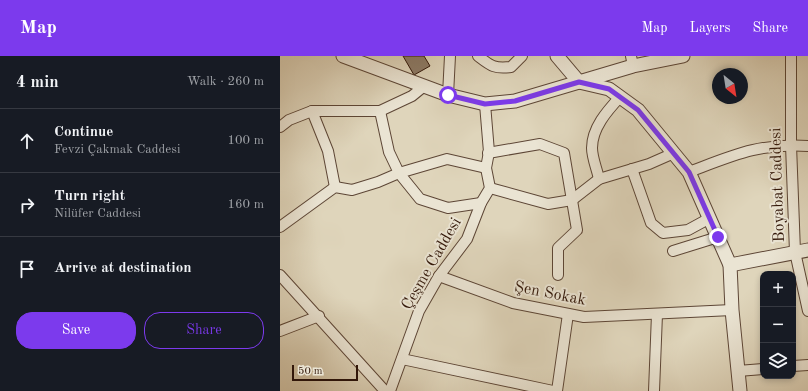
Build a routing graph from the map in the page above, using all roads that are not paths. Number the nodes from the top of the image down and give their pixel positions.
1 (346, 56) edge
2 (450, 56) edge
3 (478, 56) edge
4 (522, 56) edge
5 (557, 56) edge
6 (683, 56) edge
7 (791, 56) edge
8 (632, 61) edge
9 (579, 82) junction
10 (423, 87) junction
11 (448, 95) junction
12 (620, 97) junction
13 (485, 104) junction
14 (312, 111) junction
15 (380, 111) junction
16 (280, 127) edge
17 (791, 145) junction
18 (808, 146) edge
19 (488, 153) junction
20 (674, 153) junction
21 (486, 168) junction
22 (632, 169) junction
23 (689, 172) junction
24 (399, 173) junction
25 (599, 179) junction
26 (335, 187) junction
27 (490, 188) junction
28 (572, 200) junction
29 (481, 203) junction
30 (710, 218) junction
31 (280, 227) edge
32 (718, 237) junction
33 (808, 250) edge
34 (673, 251) dead end
35 (795, 252) junction
36 (730, 265) junction
37 (280, 275) edge
38 (558, 275) dead end
39 (439, 276) junction
40 (732, 310) junction
41 (808, 311) edge
42 (568, 314) junction
43 (657, 314) junction
44 (318, 316) junction
45 (280, 331) edge
46 (402, 359) junction
47 (808, 365) edge
48 (796, 366) edge
49 (760, 368) edge
50 (738, 371) junction
51 (385, 391) edge
52 (390, 391) edge
53 (553, 391) edge
54 (557, 391) edge
55 (654, 391) edge
56 (740, 391) edge

1 - 10 street
2 - 11 street
3 - 4 street
5 - 9 street
6 - 8 street
7 - 17 street, Boyabat Caddesi
8 - 9 street
9 - 12 street
9 - 13 street
10 - 11 street
10 - 15 street
11 - 13 street
12 - 20 street
12 - 25 street
13 - 19 street
14 - 15 street
14 - 16 street
14 - 26 street
15 - 24 street
17 - 18 street
17 - 23 street
17 - 35 street, Boyabat Caddesi
19 - 21 street
19 - 28 street
20 - 22 street
20 - 23 street
21 - 24 street
21 - 27 street
22 - 25 street
22 - 30 street
23 - 30 street
24 - 26 street
24 - 29 street
25 - 28 street
26 - 31 street
27 - 28 street
27 - 29 street, Çeşme Caddesi
28 - 38 street
29 - 39 street, Çeşme Caddesi
30 - 32 street
32 - 34 street
32 - 36 street
33 - 35 street
35 - 36 street
35 - 41 street, Boyabat Caddesi
36 - 40 street
37 - 44 street
39 - 42 street, Şen Sokak
39 - 46 street, Çeşme Caddesi
40 - 43 street, Şen Sokak
40 - 50 street
42 - 43 street, Şen Sokak
42 - 54 street
43 - 55 street
44 - 45 street
44 - 51 street
46 - 52 street, Çeşme Caddesi
46 - 53 street
47 - 48 street
49 - 50 street
50 - 56 street

